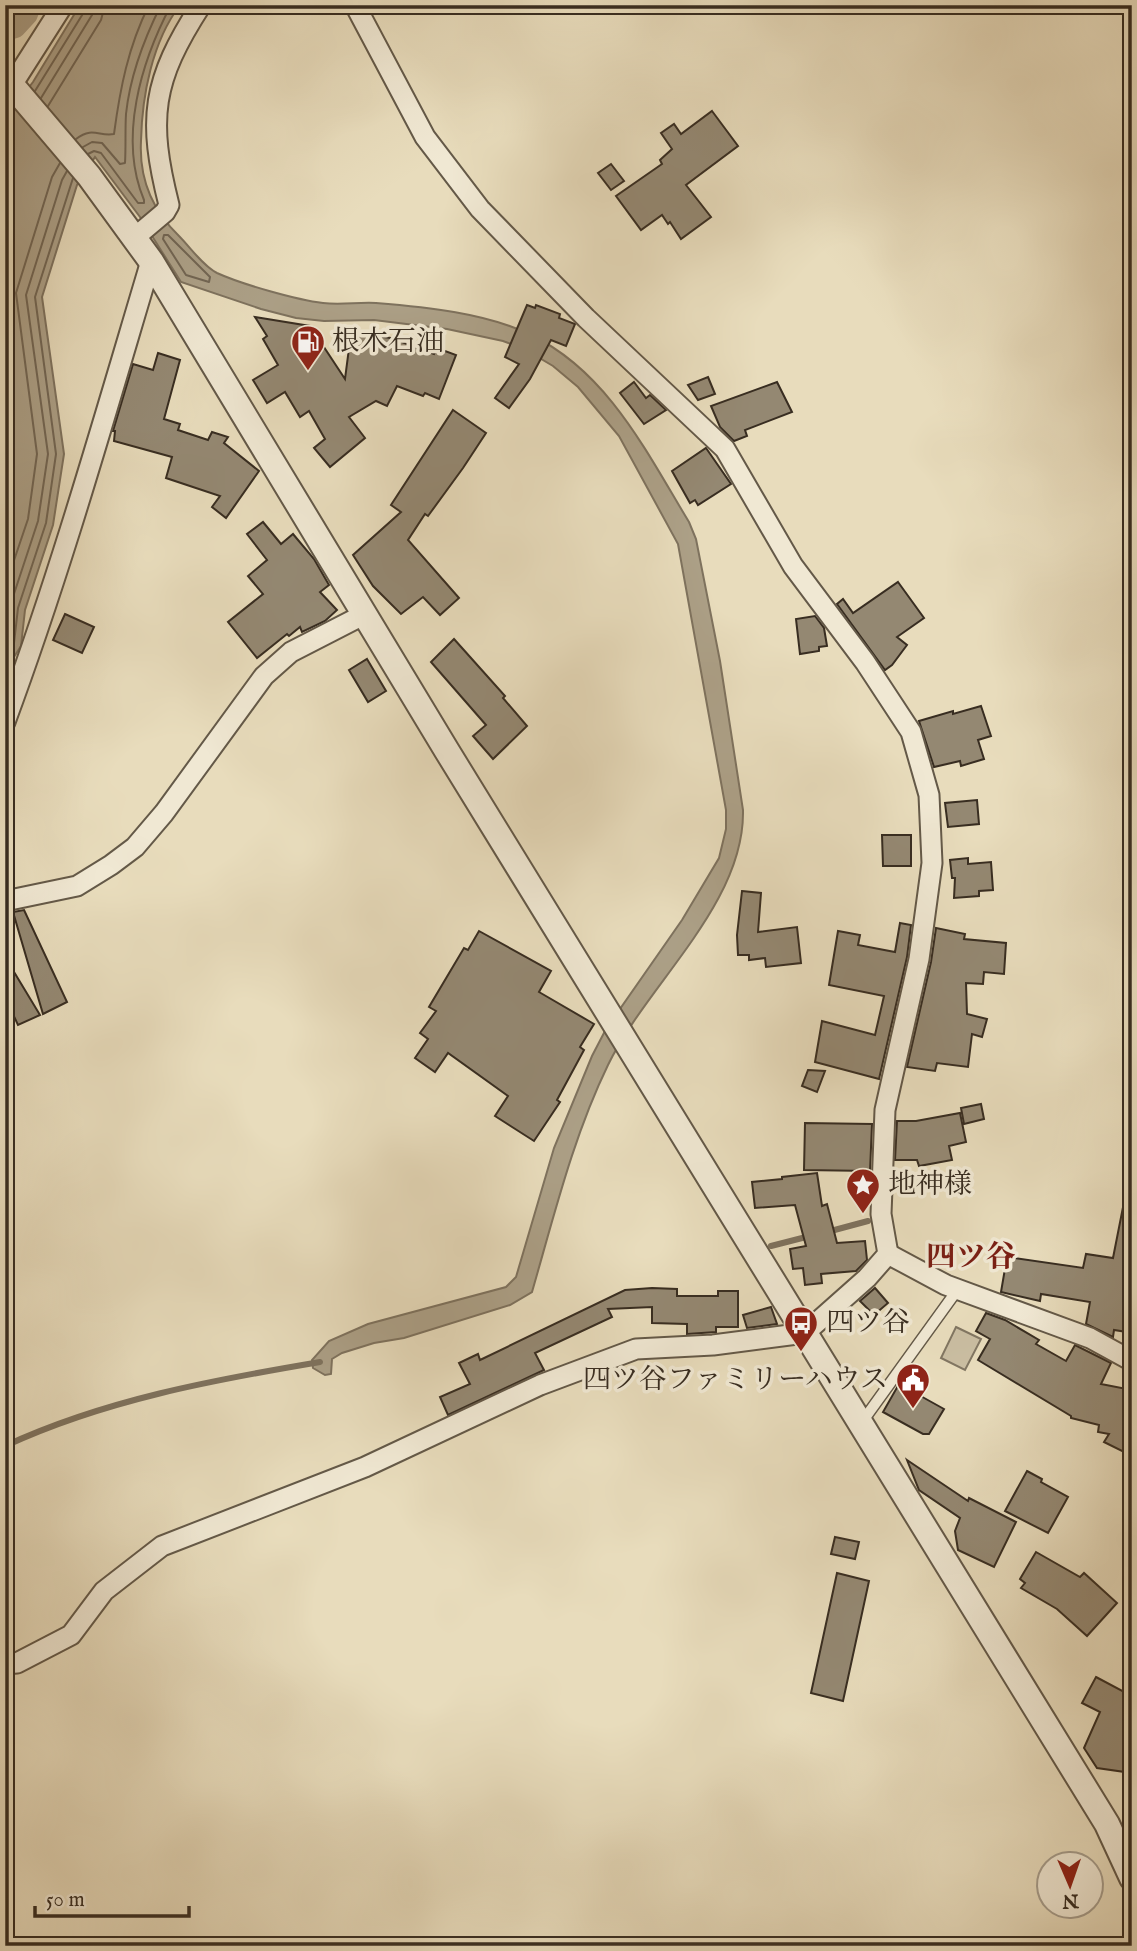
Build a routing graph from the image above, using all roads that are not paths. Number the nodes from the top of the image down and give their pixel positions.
1 (63, 5) edge
2 (201, 5) edge
3 (355, 5) edge
4 (13, 86) edge
5 (138, 236) junction
6 (151, 261) junction
7 (365, 614) junction
8 (5, 722) edge
9 (5, 901) edge
10 (888, 1254) junction
11 (958, 1289) junction
12 (805, 1333) junction
13 (1132, 1361) edge
14 (861, 1423) junction
15 (5, 1664) edge
16 (1132, 1878) edge

1 - 4 street
2 - 5 street
3 - 10 street
4 - 5 street
5 - 6 street
6 - 7 street
6 - 8 street
7 - 9 street
7 - 12 street
10 - 11 street
10 - 12 street
11 - 13 street
11 - 14 lane
12 - 14 street
12 - 15 street
14 - 16 street

